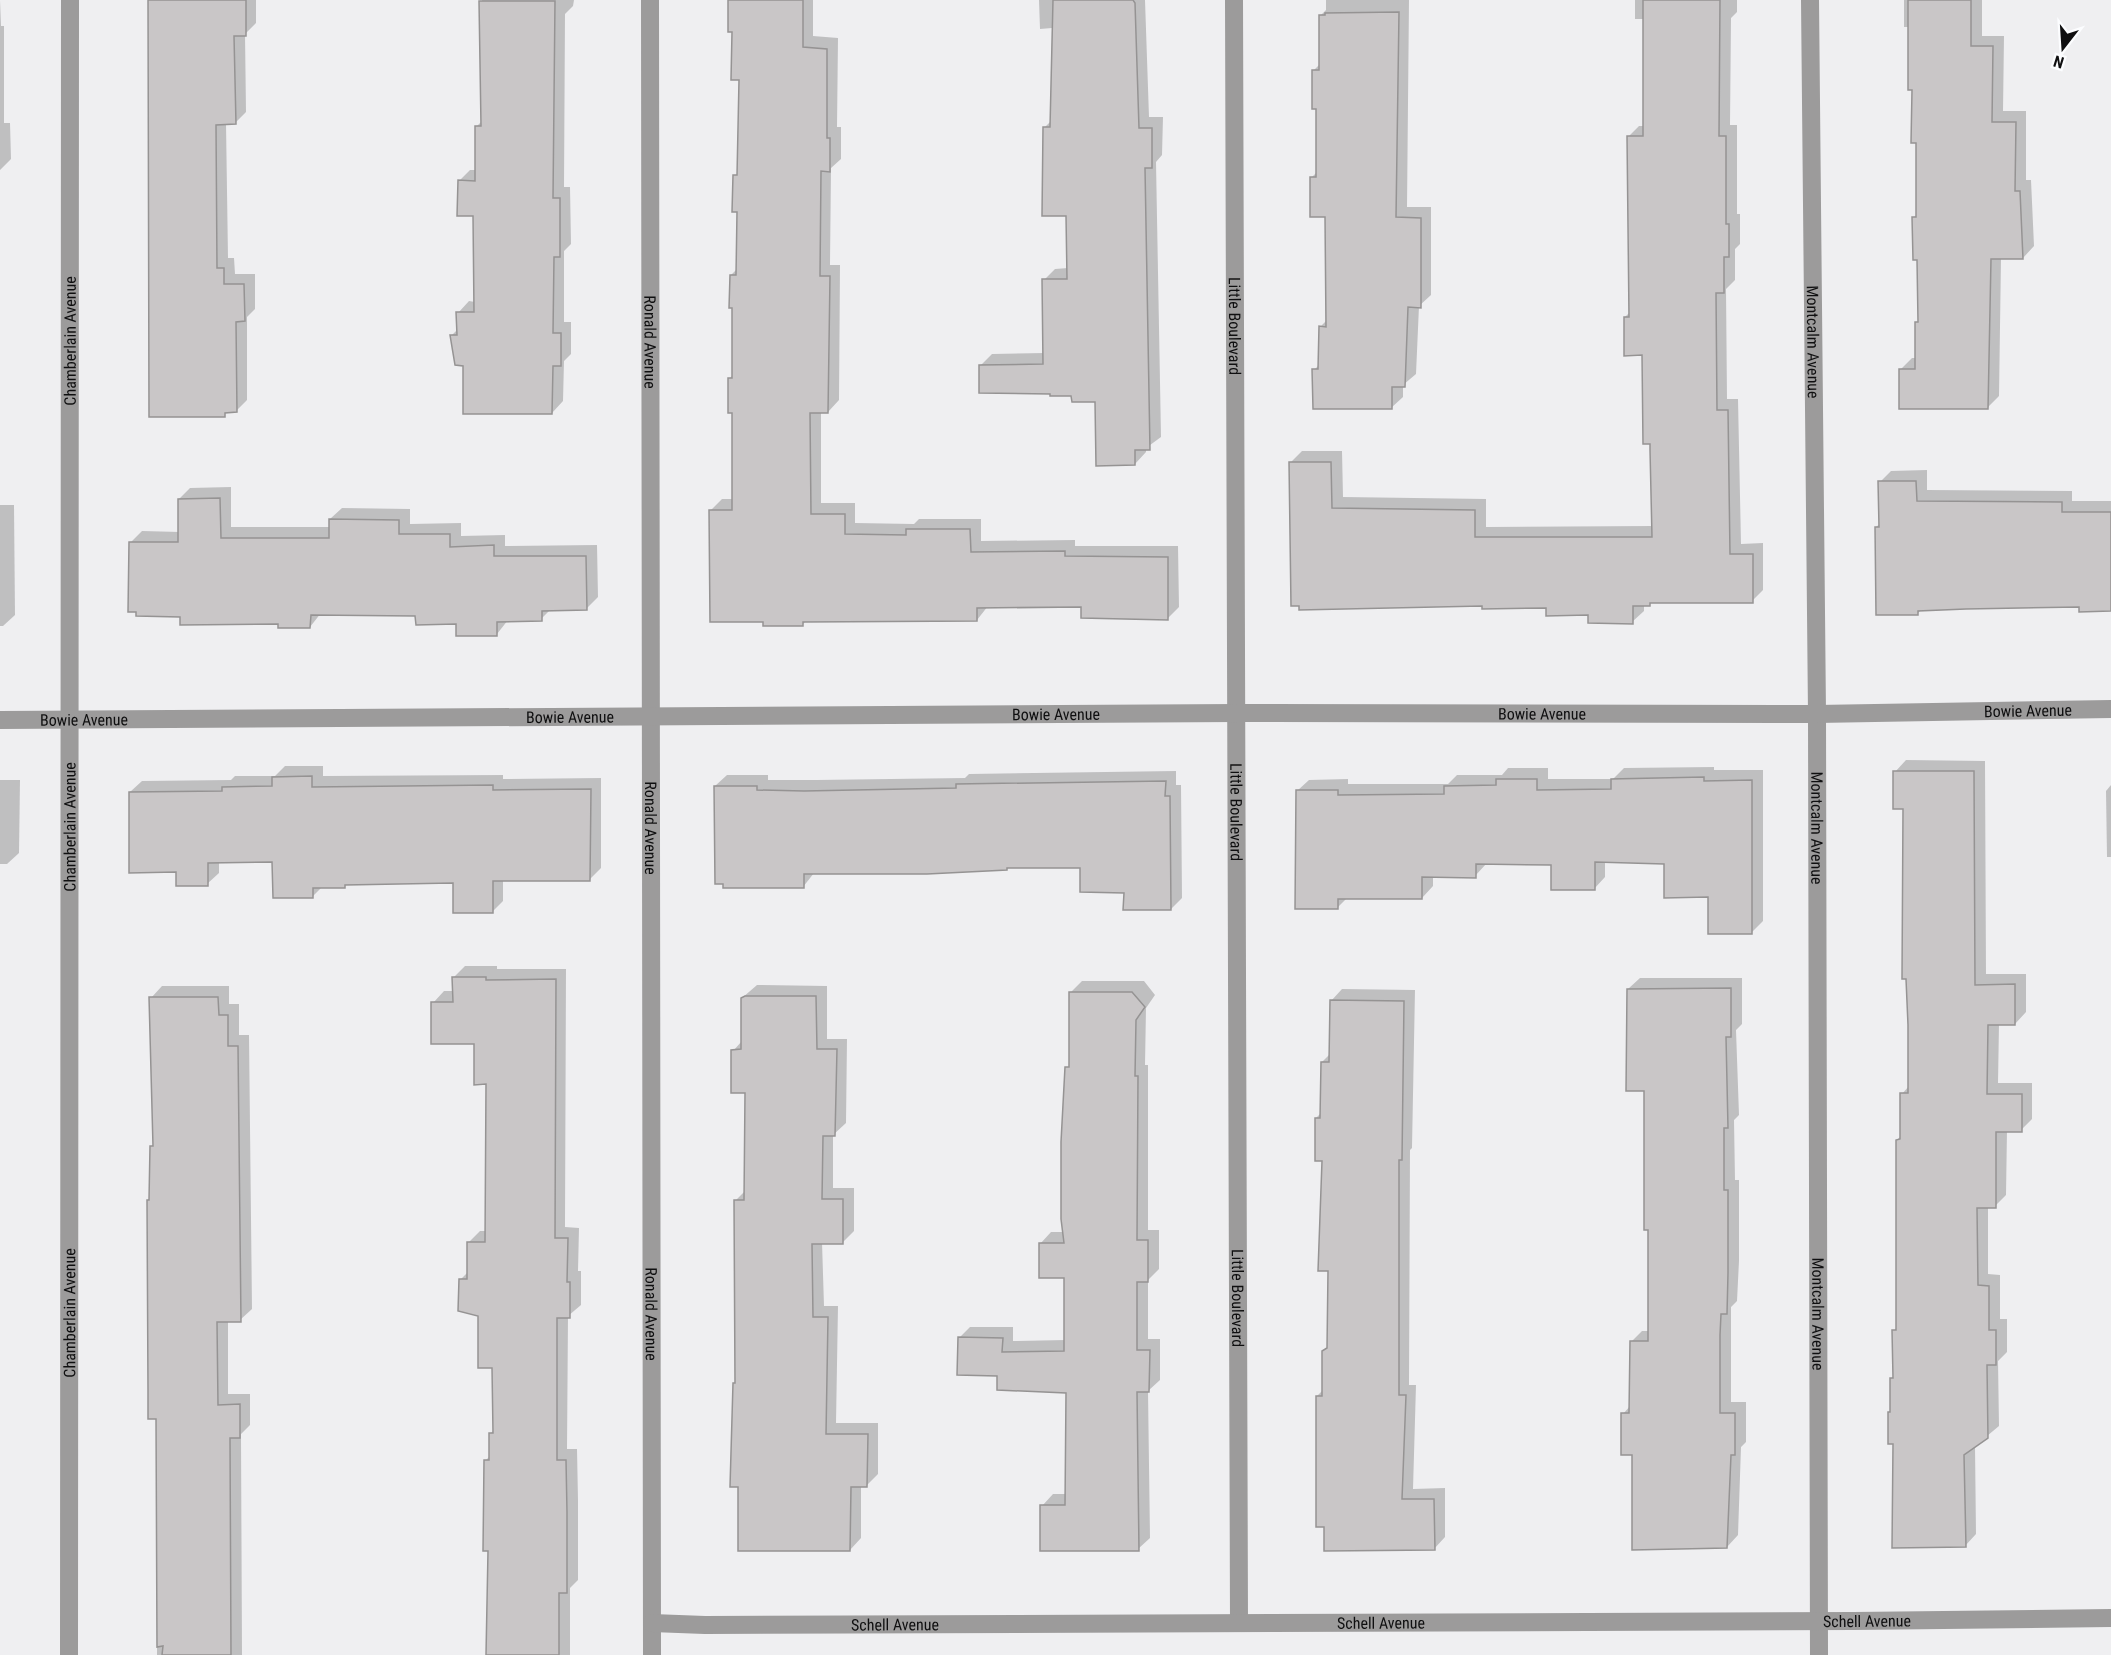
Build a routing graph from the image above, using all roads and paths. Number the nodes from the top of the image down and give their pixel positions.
1 (70, 0) edge
2 (650, 0) edge
3 (1234, 0) edge
4 (1810, 0) edge
5 (2111, 709) edge
6 (1238, 713) junction
7 (1817, 714) junction
8 (651, 717) junction
9 (70, 718) junction
10 (0, 720) edge
11 (2111, 1618) edge
12 (1819, 1621) junction
13 (1239, 1622) junction
14 (652, 1623) junction
15 (69, 1655) edge
16 (652, 1655) edge
17 (1819, 1655) edge

1 - 9 street, Chamberlain Avenue
2 - 8 street, Ronald Avenue
3 - 6 street, Little Boulevard
4 - 7 street, Montcalm Avenue
5 - 7 street, Bowie Avenue
6 - 7 street, Bowie Avenue
6 - 8 street, Bowie Avenue
6 - 13 street, Little Boulevard
7 - 12 street, Montcalm Avenue
8 - 9 street, Bowie Avenue
8 - 14 street, Ronald Avenue
9 - 10 street, Bowie Avenue
9 - 15 street, Chamberlain Avenue
11 - 12 street, Schell Avenue
12 - 13 street, Schell Avenue
12 - 17 street, Montcalm Avenue
13 - 14 street, Schell Avenue
14 - 16 street, Ronald Avenue

